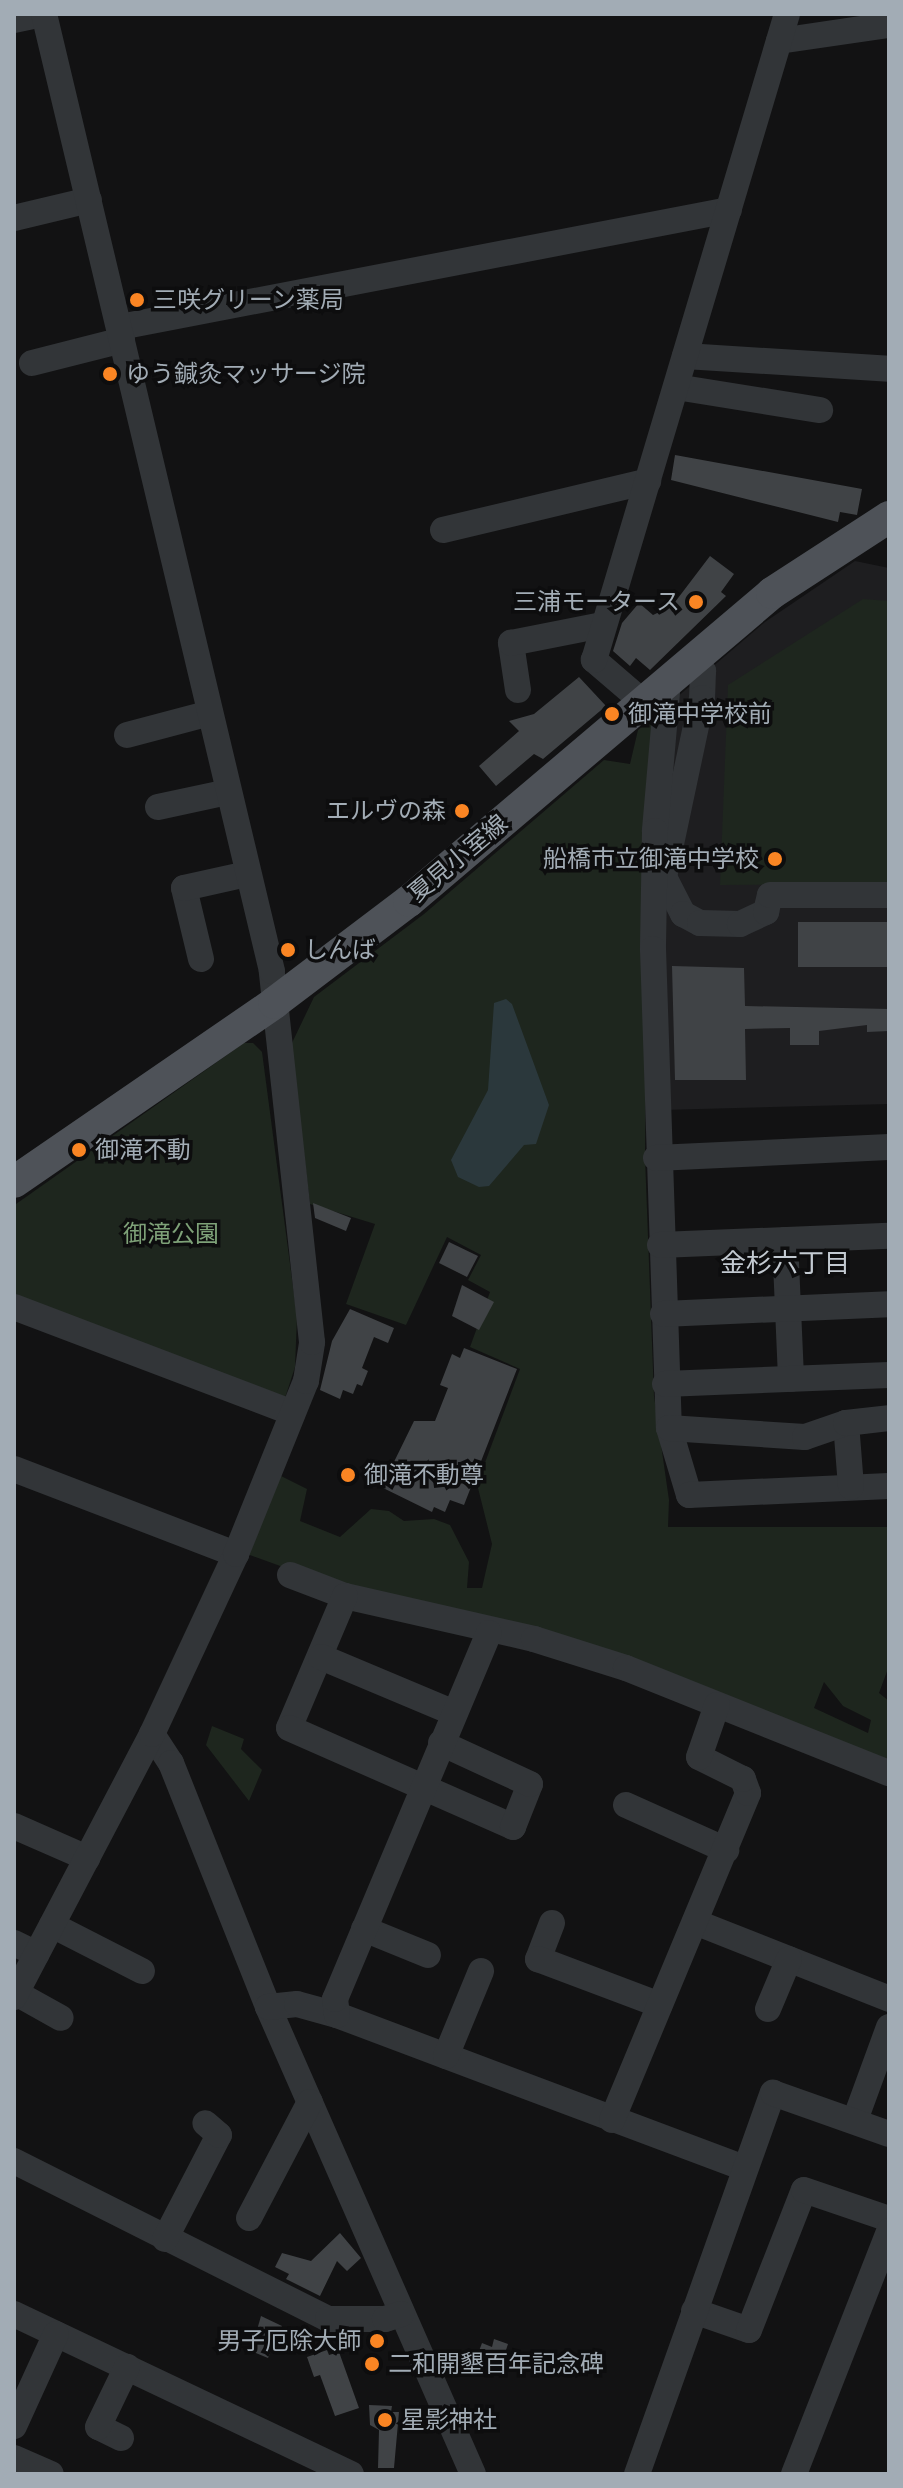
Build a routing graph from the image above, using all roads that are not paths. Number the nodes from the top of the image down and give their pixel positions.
1 (43, 14) edge
2 (787, 14) edge
3 (14, 20) edge
4 (889, 25) edge
5 (779, 41) junction
6 (89, 200) junction
7 (729, 210) junction
8 (14, 218) edge
9 (121, 334) junction
10 (685, 356) junction
11 (32, 363) dead end
12 (889, 369) edge
13 (676, 387) junction
14 (820, 410) dead end
15 (648, 481) junction
16 (889, 517) edge
17 (443, 530) dead end
18 (602, 625) junction
19 (694, 658) junction
20 (668, 681) junction
21 (518, 690) dead end
22 (643, 702) junction
23 (210, 713) junction
24 (127, 735) dead end
25 (228, 792) junction
26 (158, 807) dead end
27 (247, 874) junction
28 (889, 895) edge
29 (693, 919) junction
30 (653, 934) junction
31 (201, 959) dead end
32 (274, 1003) junction
33 (889, 1147) edge
34 (656, 1158) junction
35 (14, 1182) edge
36 (889, 1236) edge
37 (785, 1240) junction
38 (660, 1245) junction
39 (889, 1304) edge
40 (14, 1307) edge
41 (788, 1308) junction
42 (663, 1314) junction
43 (889, 1375) edge
44 (791, 1379) junction
45 (665, 1384) junction
46 (293, 1413) junction
47 (889, 1418) edge
48 (846, 1423) junction
49 (669, 1428) junction
50 (14, 1469) edge
51 (889, 1486) edge
52 (851, 1487) junction
53 (236, 1554) junction
54 (290, 1575) dead end
55 (345, 1596) junction
56 (489, 1633) junction
57 (321, 1657) junction
58 (717, 1705) junction
59 (454, 1713) junction
60 (152, 1734) junction
61 (441, 1743) junction
62 (889, 1773) edge
63 (422, 1787) junction
64 (626, 1805) dead end
65 (14, 1826) edge
66 (726, 1850) junction
67 (87, 1858) junction
68 (695, 1922) junction
69 (552, 1923) dead end
70 (52, 1925) junction
71 (364, 1929) junction
72 (25, 1948) edge
73 (428, 1955) dead end
74 (789, 1959) junction
75 (142, 1971) dead end
76 (481, 1971) dead end
77 (15, 1995) edge
78 (889, 1999) edge
79 (660, 2005) junction
80 (268, 2007) junction
81 (768, 2009) dead end
82 (337, 2015) junction
83 (61, 2018) dead end
84 (889, 2027) edge
85 (446, 2056) junction
86 (310, 2102) junction
87 (612, 2120) junction
88 (855, 2120) junction
89 (205, 2123) dead end
90 (889, 2134) edge
91 (14, 2161) edge
92 (743, 2168) junction
93 (249, 2218) dead end
94 (889, 2219) edge
95 (889, 2231) edge
96 (165, 2239) junction
97 (880, 2280) edge
98 (694, 2311) junction
99 (14, 2314) edge
100 (401, 2314) junction
101 (56, 2334) junction
102 (127, 2367) junction
103 (14, 2426) edge
104 (121, 2438) dead end
105 (14, 2458) edge
106 (311, 2466) edge
107 (51, 2474) edge
108 (351, 2474) edge
109 (473, 2474) edge
110 (637, 2474) edge
111 (794, 2474) edge

1 - 3 street
1 - 6 street
2 - 5 street
4 - 5 street
5 - 7 street
6 - 8 street
6 - 9 street
7 - 9 street
7 - 10 street
9 - 11 street
9 - 23 street
10 - 12 street
10 - 13 street
13 - 14 street
13 - 15 street
15 - 17 street
15 - 18 street
16 - 19 main road, 夏見小室線
18 - 21 street
18 - 22 street
19 - 20 main road, 夏見小室線
19 - 29 street
20 - 22 main road, 夏見小室線
20 - 30 street
22 - 32 main road, 夏見小室線
23 - 24 street
23 - 25 street
25 - 26 street
25 - 27 street
27 - 31 street
27 - 32 street
28 - 29 street
29 - 30 street
30 - 34 street
32 - 35 main road, 夏見小室線
32 - 46 street
33 - 34 street
34 - 38 street
36 - 37 street
37 - 38 street
37 - 41 street
38 - 42 street
39 - 41 street
40 - 46 street
41 - 42 street
41 - 44 street
42 - 45 street
43 - 44 street
44 - 45 street
45 - 49 street
46 - 53 street
47 - 48 street
48 - 49 street
48 - 52 street
49 - 52 street
50 - 53 street
51 - 52 street
53 - 60 street
54 - 55 street
55 - 56 street
55 - 57 street
56 - 58 street
56 - 59 street
57 - 59 street
57 - 63 street
58 - 62 street
58 - 66 street
59 - 61 street
60 - 67 street
60 - 80 street
61 - 63 street
61 - 63 street
63 - 71 street
64 - 66 street
65 - 67 street
66 - 68 street
67 - 70 street
68 - 74 street
68 - 79 street
69 - 79 street
70 - 72 street
70 - 75 street
71 - 73 street
71 - 82 street
72 - 77 street
74 - 78 street
74 - 81 street
76 - 85 street
77 - 83 street
79 - 87 street
80 - 82 street
80 - 86 street
82 - 85 street
84 - 88 street
85 - 87 street
86 - 93 street
86 - 100 street
87 - 92 street
88 - 90 street
88 - 92 street
89 - 96 street
91 - 96 street
92 - 98 street
94 - 98 street
95 - 97 street
96 - 100 street
97 - 111 street
98 - 110 street
99 - 101 street
100 - 109 street
101 - 102 street
101 - 103 street
102 - 104 street
102 - 106 street
105 - 107 street
106 - 108 street

